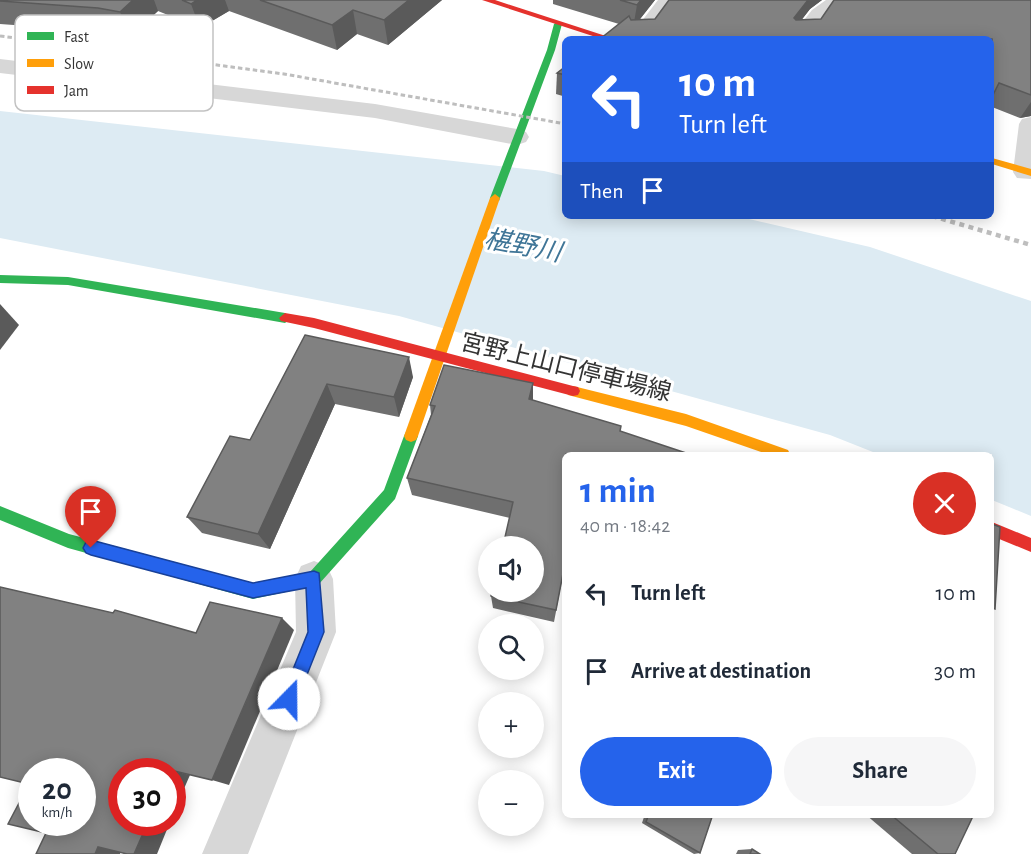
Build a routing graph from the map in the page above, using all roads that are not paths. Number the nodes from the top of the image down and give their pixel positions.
1 (486, 0) edge
2 (668, 0) edge
3 (840, 0) edge
4 (558, 24) junction
5 (600, 36) edge
6 (641, 36) edge
7 (802, 36) edge
8 (0, 66) edge
9 (15, 68) edge
10 (213, 92) edge
11 (1031, 124) edge
12 (514, 142) junction
13 (994, 162) edge
14 (1028, 173) edge
15 (0, 279) edge
16 (441, 352) junction
17 (777, 452) edge
18 (0, 513) edge
19 (994, 530) edge
20 (1031, 545) edge
21 (314, 579) junction
22 (225, 854) edge

1 - 4 street
2 - 6 street
3 - 7 street
4 - 5 street
4 - 12 street, 宮野上山口停車場線
8 - 9 street
10 - 12 street
11 - 14 street
12 - 16 street, 宮野上山口停車場線
13 - 14 street
15 - 16 street
16 - 17 street, 宮野上山口停車場線
16 - 21 street
18 - 21 street
19 - 20 street
21 - 22 street

